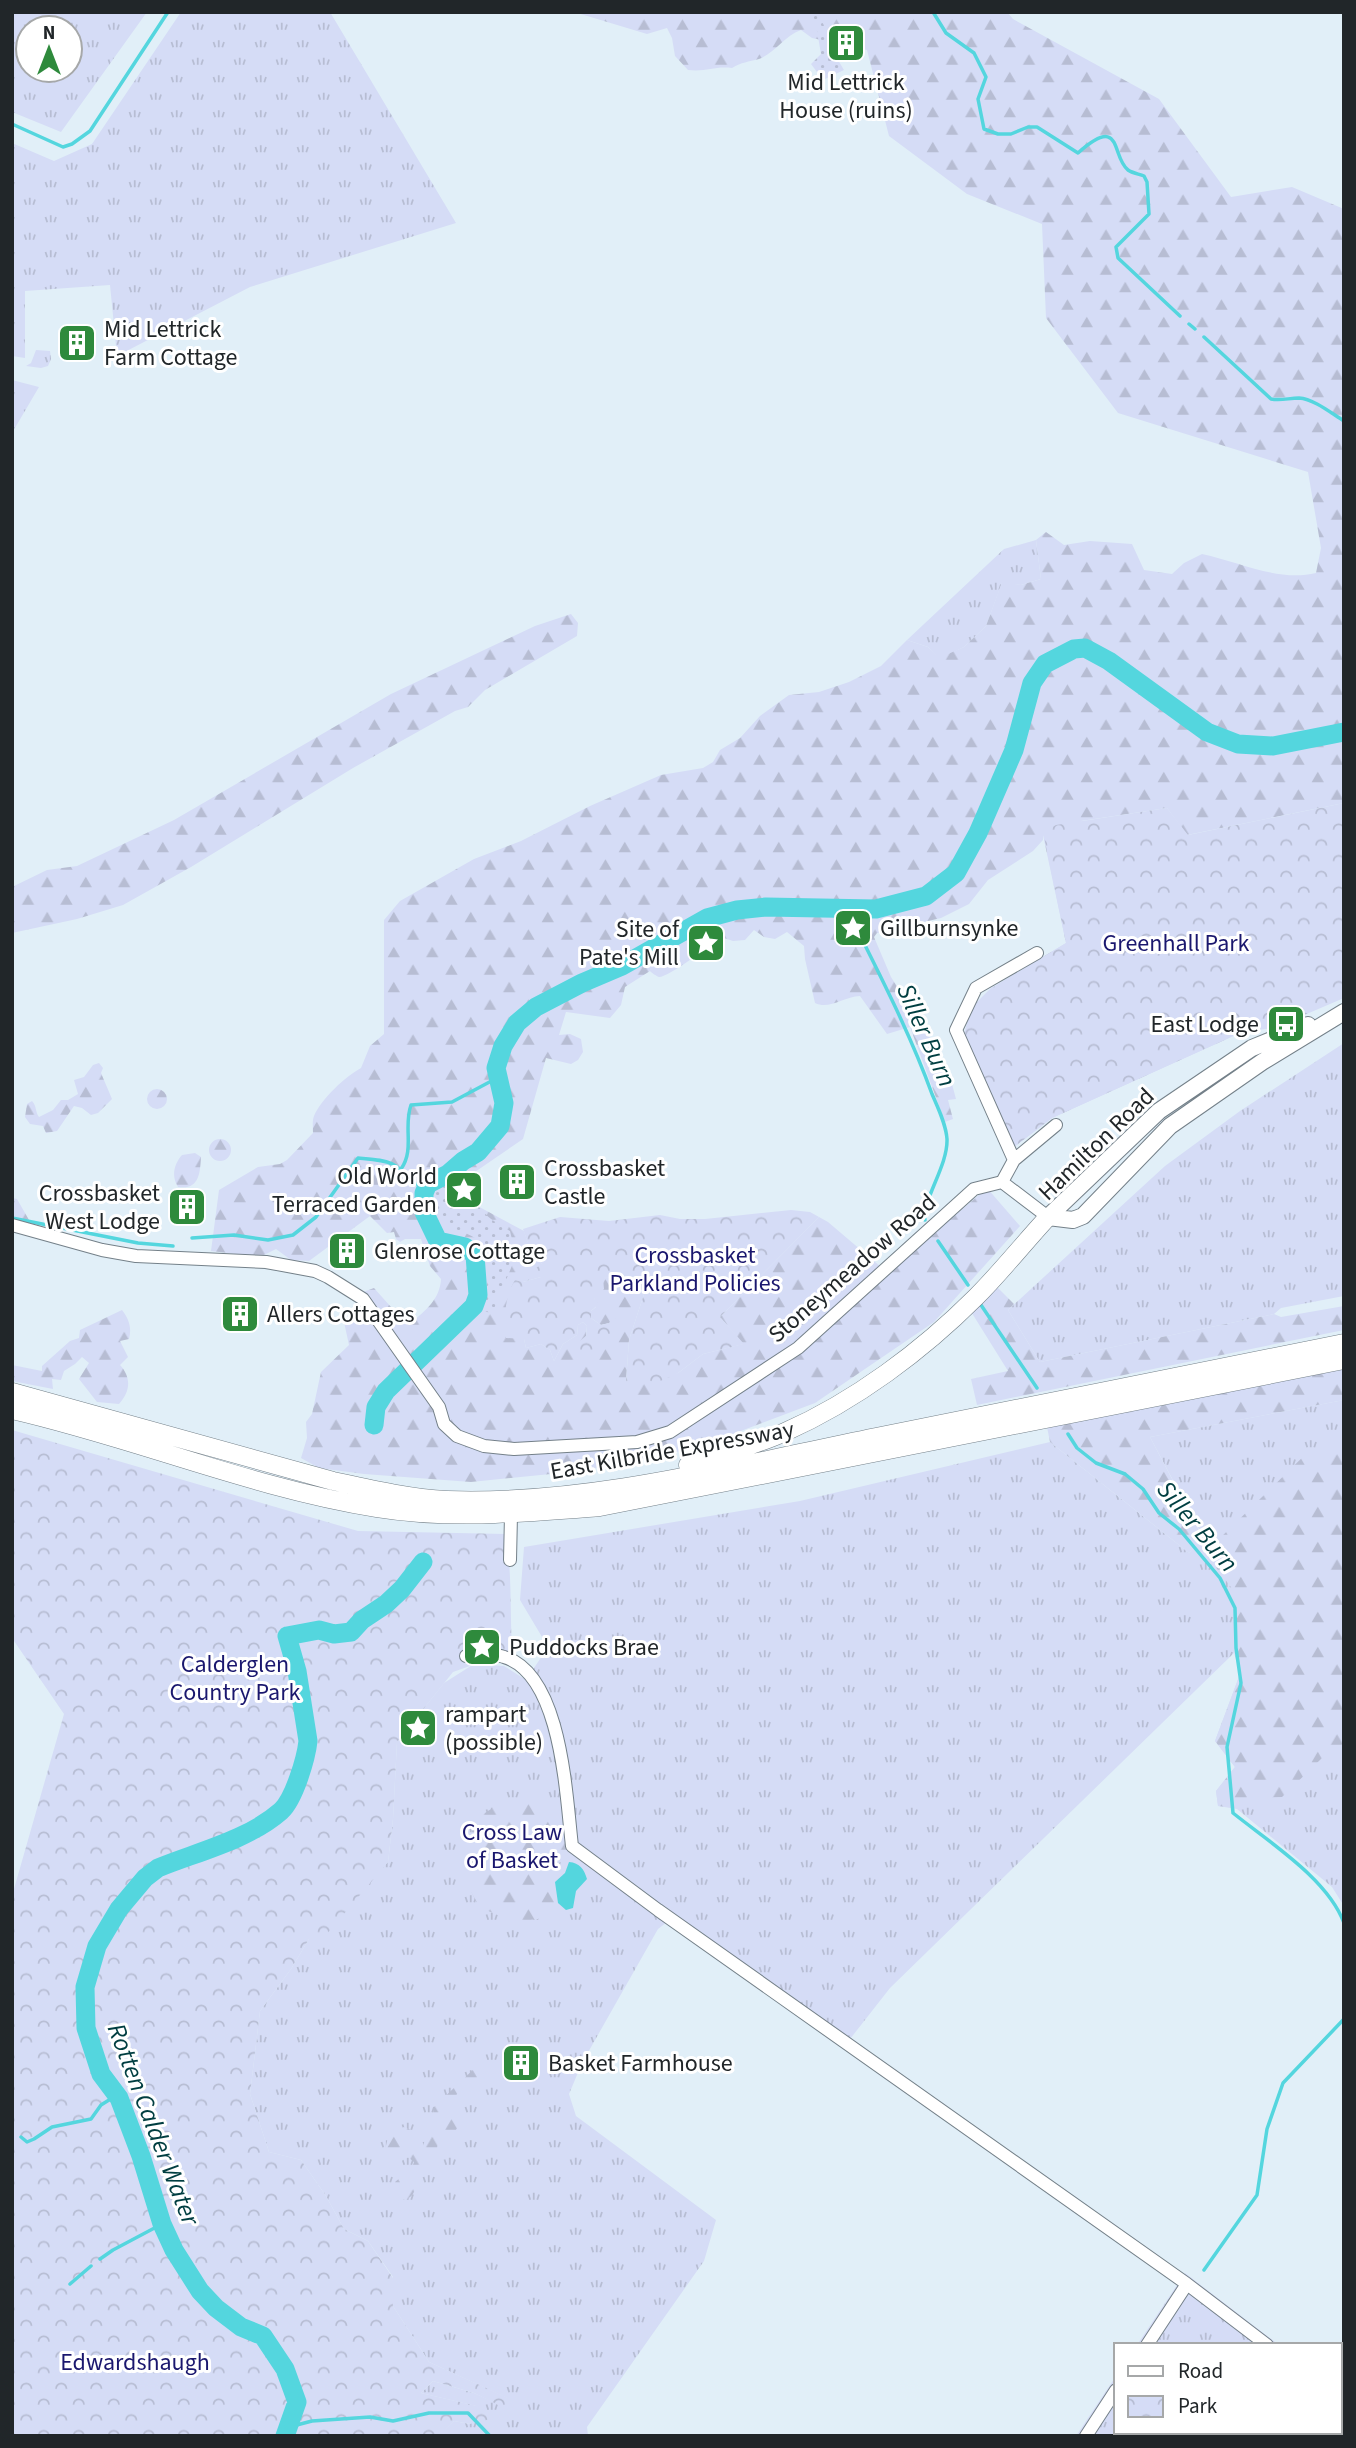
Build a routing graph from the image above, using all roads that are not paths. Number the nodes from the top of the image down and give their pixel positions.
1 (1037, 953) dead end
2 (1344, 1011) edge
3 (1056, 1125) dead end
4 (1014, 1160) junction
5 (1002, 1182) junction
6 (1048, 1217) junction
7 (12, 1225) edge
8 (1344, 1343) edge
9 (1344, 1360) edge
10 (12, 1392) edge
11 (12, 1410) edge
12 (625, 1486) junction
13 (511, 1515) junction
14 (510, 1560) dead end
15 (466, 1656) dead end
16 (1187, 2284) junction
17 (1148, 2343) edge
18 (1264, 2343) edge
19 (1114, 2393) edge
20 (1086, 2436) edge

1 - 4 street
2 - 6 main road, Hamilton Road
2 - 6 main road, Hamilton Road
3 - 4 street
4 - 5 street
5 - 6 street
5 - 7 street, Stoneymeadow Road
6 - 12 highway
8 - 12 highway, East Kilbride Expressway
9 - 13 highway, East Kilbride Expressway
10 - 12 highway, East Kilbride Expressway
11 - 13 highway, East Kilbride Expressway
13 - 14 street
15 - 16 street
16 - 17 street
16 - 18 street
19 - 20 street

